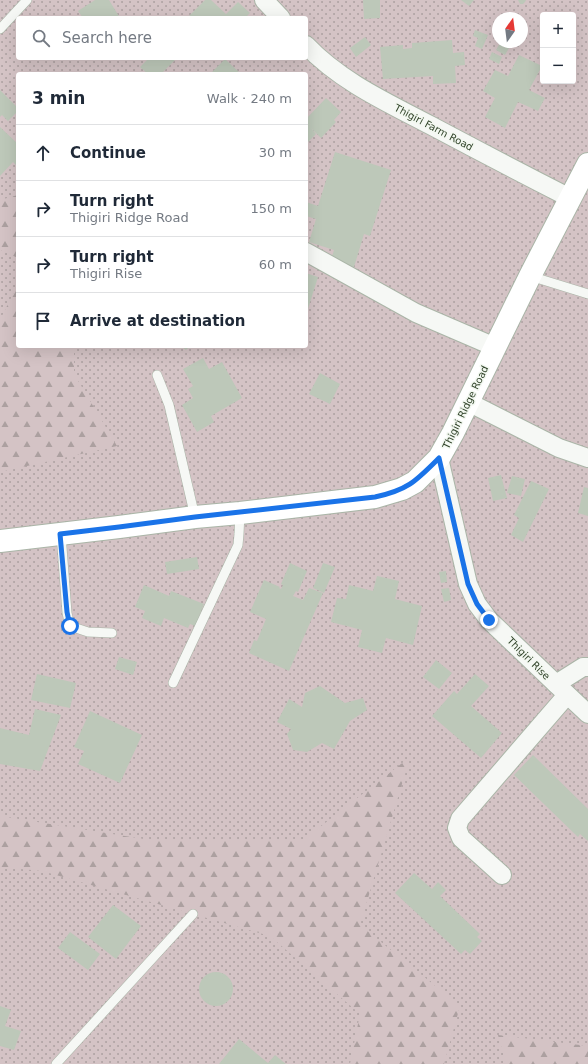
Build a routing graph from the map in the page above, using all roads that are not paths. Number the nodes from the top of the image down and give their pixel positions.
1 (27, 0) edge
2 (264, 0) edge
3 (279, 16) edge
4 (0, 30) edge
5 (308, 47) edge
6 (588, 164) edge
7 (570, 198) junction
8 (308, 253) edge
9 (530, 276) junction
10 (588, 294) edge
11 (495, 347) junction
12 (157, 375) dead end
13 (468, 402) junction
14 (439, 458) junction
15 (588, 458) edge
16 (240, 513) junction
17 (195, 517) junction
18 (60, 534) junction
19 (0, 541) edge
20 (112, 633) dead end
21 (588, 667) edge
22 (173, 683) dead end
23 (562, 690) junction
24 (588, 714) edge
25 (502, 875) dead end
26 (193, 914) dead end
27 (56, 1064) edge

1 - 4 lane
2 - 3 street
5 - 7 street, Thigiri Farm Road
6 - 7 street, Thigiri Ridge Road
7 - 9 street, Thigiri Ridge Road
8 - 11 street
9 - 10 lane
9 - 11 street, Thigiri Ridge Road
11 - 13 street, Thigiri Ridge Road
12 - 17 lane
13 - 14 street, Thigiri Ridge Road
13 - 15 street
14 - 16 street, Thigiri Ridge Road
14 - 23 street, Thigiri Rise
16 - 17 street, Thigiri Ridge Road
16 - 22 lane
17 - 18 street, Thigiri Ridge Road
18 - 19 street, Thigiri Ridge Road
18 - 20 lane
21 - 23 street
23 - 24 street, Thigiri Rise
23 - 25 street
26 - 27 lane

